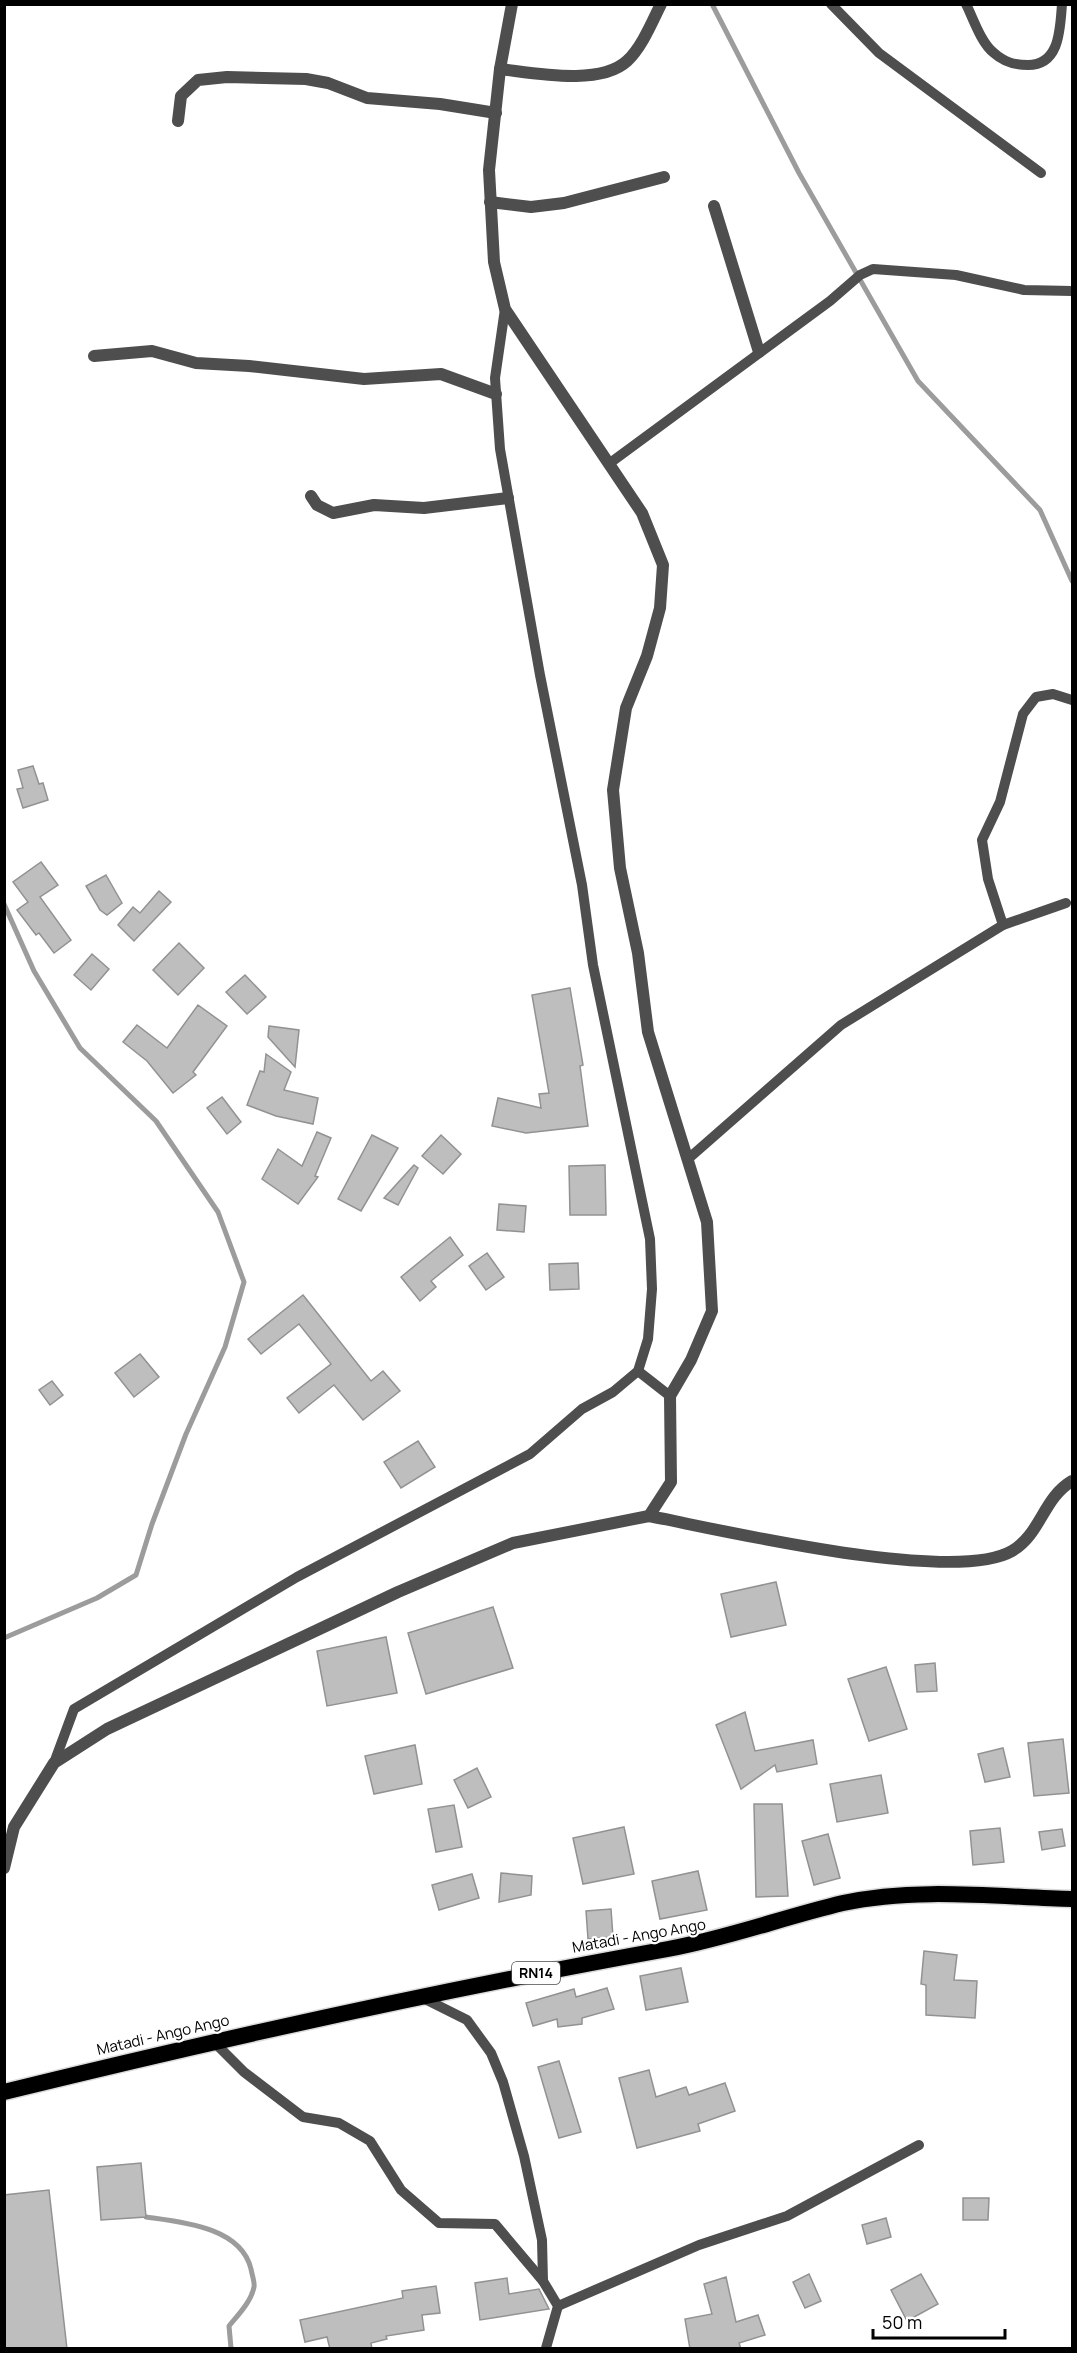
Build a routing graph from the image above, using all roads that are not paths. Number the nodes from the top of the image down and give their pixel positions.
1 (512, 4) edge
2 (661, 4) edge
3 (831, 4) edge
4 (966, 4) edge
5 (1062, 4) edge
6 (500, 69) junction
7 (496, 113) junction
8 (178, 121) dead end
9 (1041, 173) dead end
10 (664, 177) dead end
11 (490, 202) junction
12 (714, 206) dead end
13 (1072, 291) edge
14 (505, 309) junction
15 (759, 352) junction
16 (94, 356) dead end
17 (496, 394) junction
18 (610, 463) junction
19 (311, 496) dead end
20 (508, 498) junction
21 (1072, 700) edge
22 (1066, 903) dead end
23 (1002, 925) junction
24 (688, 1159) junction
25 (638, 1371) junction
26 (670, 1396) junction
27 (1072, 1481) edge
28 (649, 1516) junction
29 (54, 1763) junction
30 (4, 1868) edge
31 (1072, 1899) edge
32 (423, 1997) junction
33 (213, 2041) junction
34 (4, 2092) edge
35 (919, 2145) dead end
36 (543, 2281) junction
37 (558, 2306) junction
38 (546, 2349) edge

1 - 6 street
2 - 6 street
3 - 9 lane
4 - 5 lane
6 - 7 street
7 - 8 street
7 - 11 street
10 - 11 street
11 - 14 street
12 - 15 street
13 - 15 lane
14 - 17 lane
14 - 18 street
15 - 18 lane
16 - 17 street
17 - 20 lane
18 - 24 street
19 - 20 street
20 - 25 lane
21 - 23 lane
22 - 23 lane
23 - 24 lane
24 - 26 street
25 - 26 lane
25 - 29 lane
26 - 28 street
27 - 28 street
28 - 29 street
29 - 30 street
31 - 32 highway, Matadi - Ango Ango / RN14
32 - 33 highway, Matadi - Ango Ango / RN14
32 - 36 lane
33 - 34 highway, Matadi - Ango Ango / RN14
33 - 36 lane
35 - 37 lane
36 - 37 lane
37 - 38 lane

